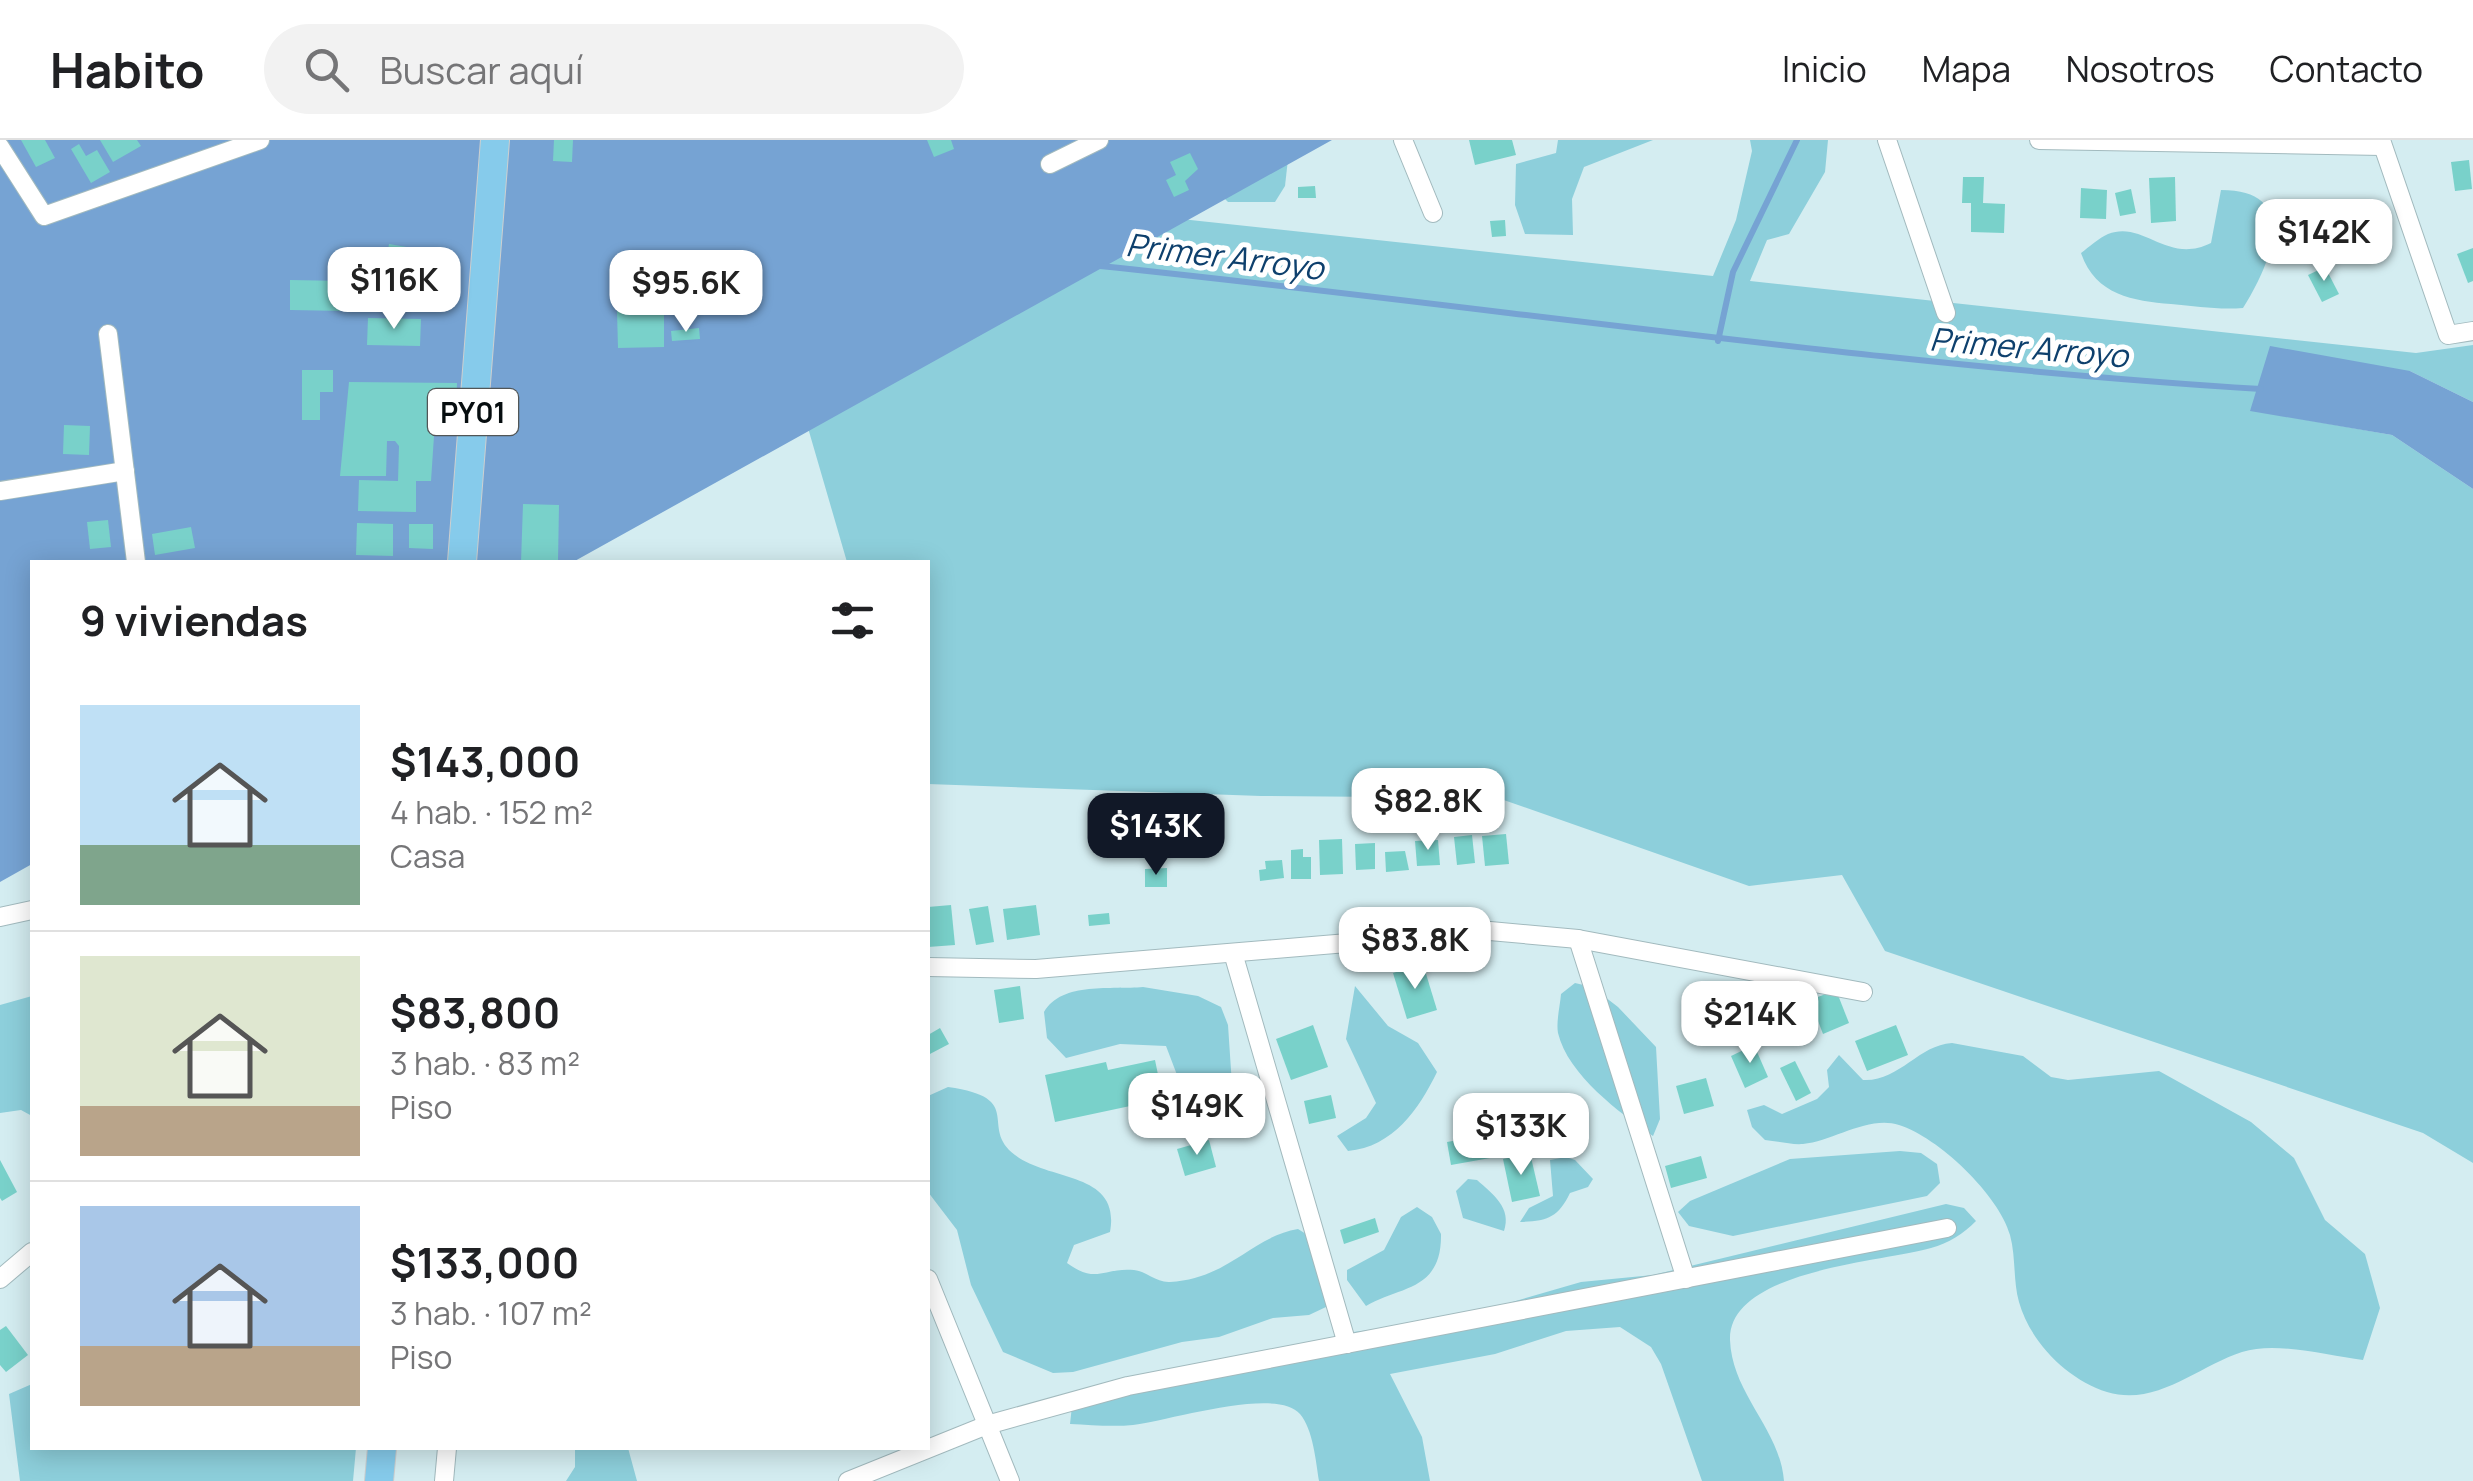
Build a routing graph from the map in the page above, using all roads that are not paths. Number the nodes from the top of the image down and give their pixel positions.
1 (260, 140) edge
2 (495, 140) edge
3 (1098, 140) edge
4 (1403, 140) edge
5 (1886, 140) edge
6 (2039, 140) edge
7 (2382, 143) edge
8 (0, 147) edge
9 (1050, 164) dead end
10 (1433, 214) dead end
11 (1946, 313) dead end
12 (2473, 332) edge
13 (108, 334) dead end
14 (125, 471) junction
15 (0, 491) edge
16 (136, 560) edge
17 (462, 560) edge
18 (30, 910) edge
19 (0, 918) edge
20 (1578, 939) junction
21 (1232, 952) junction
22 (930, 967) edge
23 (1863, 992) dead end
24 (1948, 1228) dead end
25 (30, 1254) edge
26 (0, 1279) edge
27 (1686, 1279) junction
28 (930, 1284) edge
29 (1347, 1344) junction
30 (987, 1425) junction
31 (930, 1448) edge
32 (382, 1450) edge
33 (446, 1450) edge
34 (925, 1450) edge
35 (378, 1481) edge
36 (444, 1481) edge
37 (848, 1481) edge
38 (1010, 1481) edge

1 - 8 street
2 - 17 highway, PY01
3 - 9 street
4 - 10 street
5 - 11 street
6 - 7 street
7 - 12 street
13 - 14 street
14 - 15 street
14 - 16 street
18 - 19 street
20 - 21 street
20 - 23 street
20 - 27 street
21 - 22 street
21 - 29 street
24 - 27 street
25 - 26 street
27 - 29 street
28 - 30 street
29 - 30 street
30 - 31 street
30 - 38 street
32 - 35 highway
33 - 36 street
34 - 37 street

